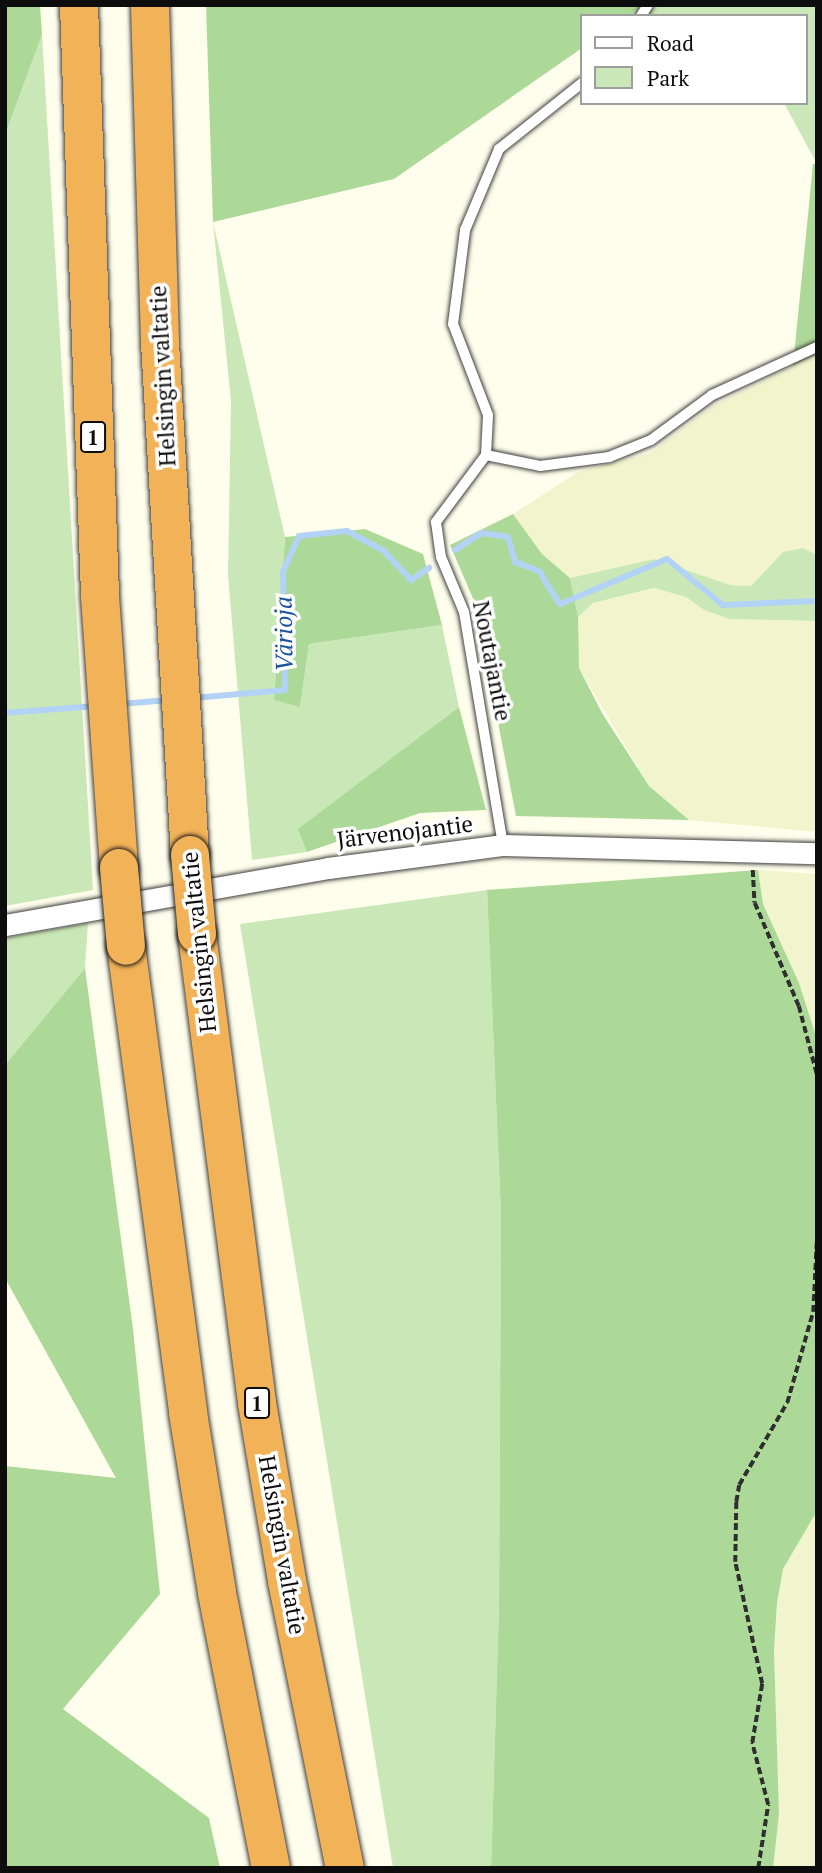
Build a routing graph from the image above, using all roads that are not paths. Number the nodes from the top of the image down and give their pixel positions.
1 (79, 5) edge
2 (150, 5) edge
3 (580, 85) edge
4 (817, 347) edge
5 (486, 454) junction
6 (503, 845) junction
7 (817, 853) edge
8 (5, 925) edge
9 (271, 1868) edge
10 (345, 1868) edge

1 - 9 highway, 1, bridge
2 - 10 highway, Helsingin valtatie / 1, bridge
3 - 5 lane
4 - 5 lane
5 - 6 lane, Noutajantie
6 - 7 street, Järvenojantie
6 - 8 street, Järvenojantie

